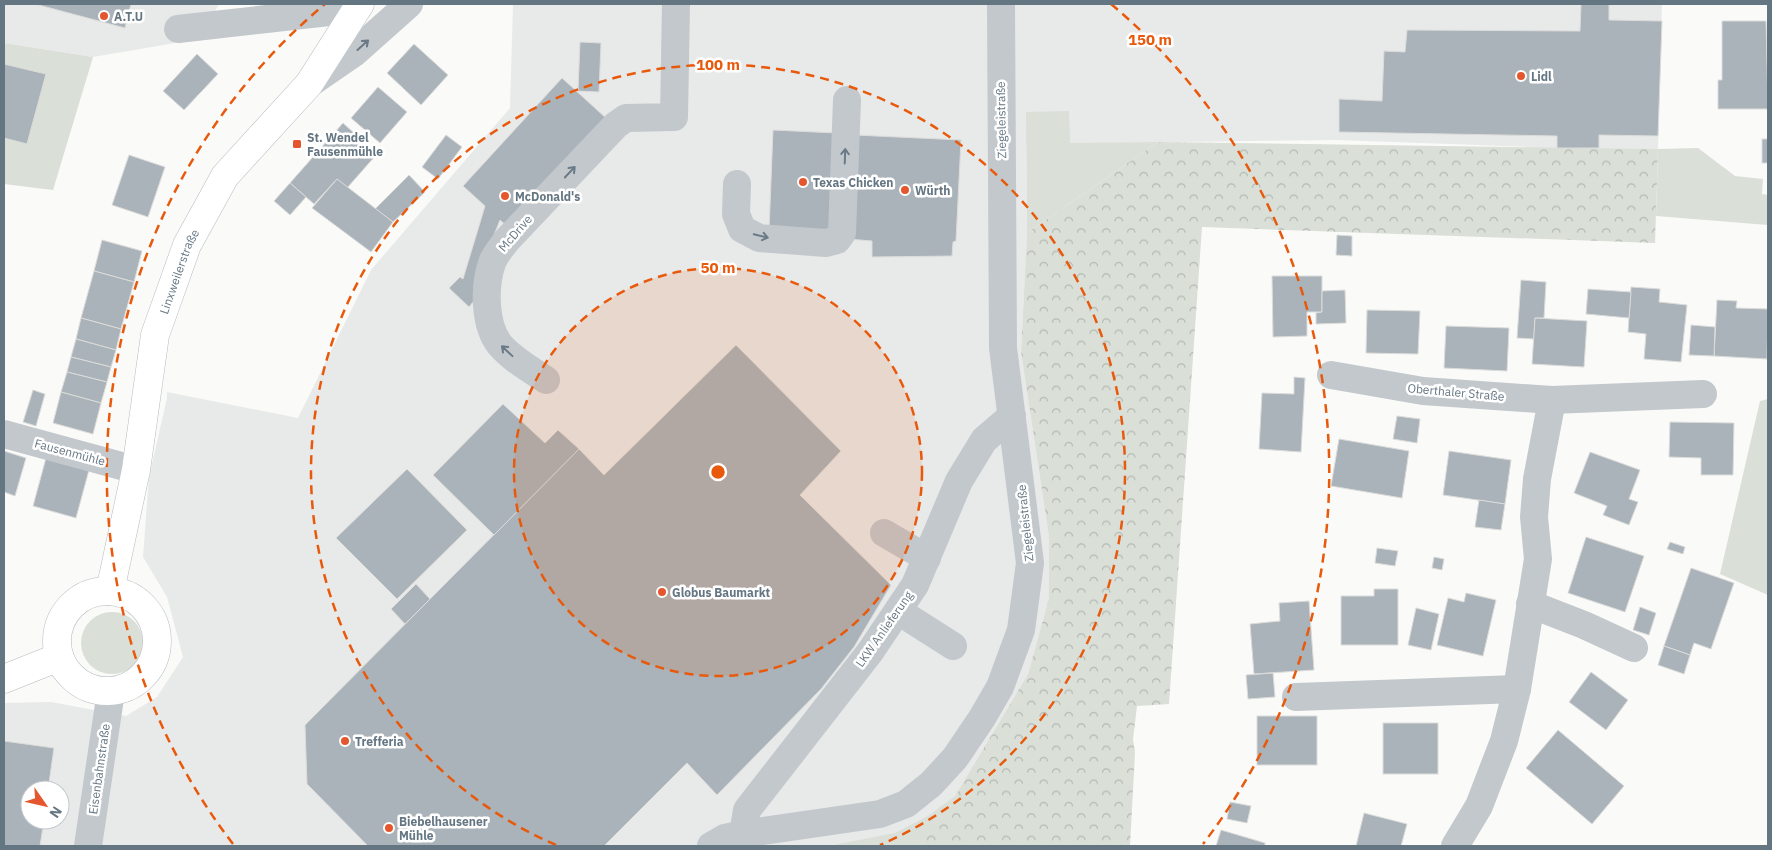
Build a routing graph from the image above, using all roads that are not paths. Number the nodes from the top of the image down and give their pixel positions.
1 (409, 4) edge
2 (676, 4) edge
3 (689, 4) edge
4 (1001, 4) edge
5 (358, 7) edge
6 (178, 29) dead end
7 (676, 33) junction
8 (309, 84) junction
9 (847, 100) dead end
10 (737, 184) dead end
11 (1331, 375) dead end
12 (546, 380) dead end
13 (1703, 394) dead end
14 (1552, 400) junction
15 (1012, 416) junction
16 (4, 434) edge
17 (136, 470) junction
18 (884, 532) dead end
19 (927, 558) junction
20 (110, 591) junction
21 (1530, 604) junction
22 (898, 611) junction
23 (953, 646) dead end
24 (1634, 648) dead end
25 (59, 656) junction
26 (4, 680) edge
27 (1517, 690) junction
28 (111, 691) junction
29 (1296, 697) dead end
30 (727, 841) edge
31 (88, 846) edge
32 (1455, 846) edge

8 -> 1 street
2 - 7 street
3 - 7 street
4 - 15 street, Ziegeleistraße
5 - 6 street
5 - 8 main road, Linxweilerstraße
12 -> 7 street, McDrive
8 - 17 main road, Linxweilerstraße
10 -> 9 street
11 - 14 street, Oberthaler Straße
13 - 14 street, Oberthaler Straße
14 - 21 street
15 - 19 street, LKW Anlieferung
15 - 30 street, Ziegeleistraße
16 - 17 street, Fausenmühle
17 - 20 main road, Linxweilerstraße
18 - 19 street
19 - 22 street, LKW Anlieferung
20 - 25 main road
20 - 28 main road
21 - 24 street
21 - 27 street
22 - 23 street
22 - 30 street, LKW Anlieferung
25 - 26 main road
25 - 28 main road
27 - 29 street
27 - 32 street
28 - 31 street, Eisenbahnstraße

